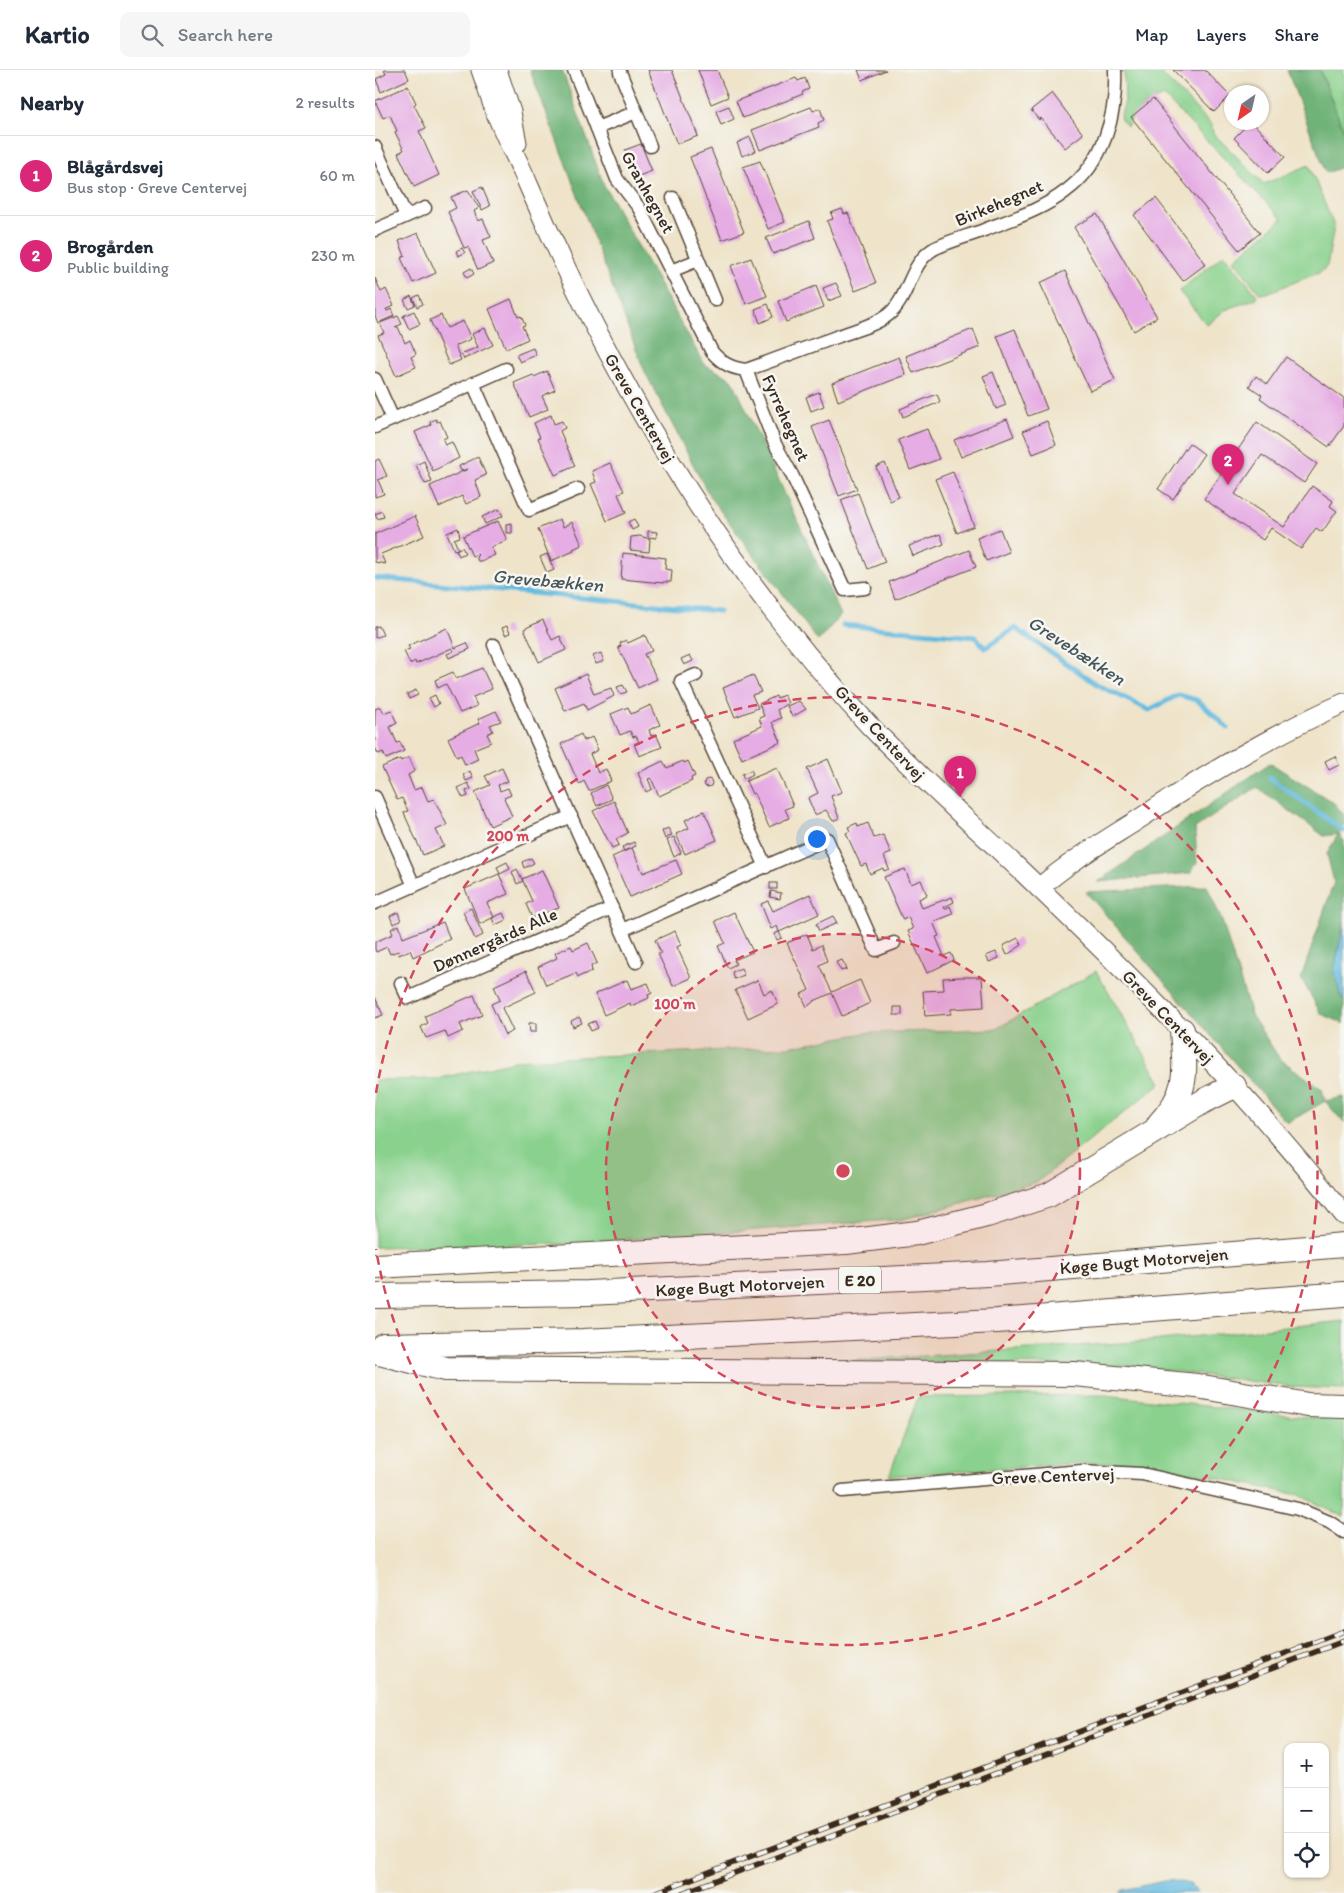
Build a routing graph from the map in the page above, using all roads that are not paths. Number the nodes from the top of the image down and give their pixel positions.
1 (481, 70) edge
2 (497, 70) edge
3 (574, 70) edge
4 (1115, 71) edge
5 (620, 72) dead end
6 (636, 112) junction
7 (597, 128) junction
8 (650, 146) dead end
9 (375, 147) edge
10 (523, 171) junction
11 (673, 198) dead end
12 (425, 208) dead end
13 (406, 216) junction
14 (375, 230) edge
15 (931, 251) joint
16 (698, 260) junction
17 (671, 271) junction
18 (715, 300) dead end
19 (506, 369) dead end
20 (747, 370) junction
21 (375, 379) edge
22 (473, 383) junction
23 (393, 419) junction
24 (375, 427) edge
25 (578, 489) dead end
26 (865, 588) dead end
27 (494, 645) dead end
28 (696, 675) dead end
29 (1344, 703) edge
30 (375, 798) edge
31 (571, 816) junction
32 (766, 866) junction
33 (414, 886) junction
34 (1039, 888) junction
35 (375, 903) edge
36 (612, 908) junction
37 (622, 930) junction
38 (893, 942) dead end
39 (636, 962) dead end
40 (401, 983) dead end
41 (1182, 1030) junction
42 (1234, 1086) junction
43 (1149, 1134) junction
44 (1341, 1212) edge
45 (1344, 1245) edge
46 (375, 1266) edge
47 (1344, 1294) edge
48 (375, 1296) edge
49 (375, 1346) edge
50 (375, 1352) edge
51 (1344, 1406) edge
52 (842, 1491) dead end
53 (1344, 1532) edge

1 - 10 street, Greve Centervej
2 - 10 street, Greve Centervej
3 - 7 street, Granhegnet
4 - 15 street, Birkehegnet
5 - 6 street, Granhegnet
6 - 7 street
6 - 8 street, Granhegnet
7 - 17 street, Granhegnet
9 - 13 street
10 - 34 street, Greve Centervej
11 - 16 street, Granhegnet
12 - 13 street
13 - 14 street
15 - 20 street, Fyrrehegnet
16 - 17 street
16 - 18 street, Granhegnet
17 - 20 street, Granhegnet
19 - 22 street
20 - 26 street, Fyrrehegnet
21 - 23 street
22 - 23 street
22 - 25 street
23 - 24 street
27 - 31 street
28 - 32 street
29 - 34 street
30 - 33 street
31 - 33 street
31 - 36 street
32 - 37 street
32 - 38 street
33 - 35 street
34 - 41 street, Greve Centervej
36 - 37 street
36 - 40 street, Dønnergårds Alle
37 - 39 street
41 - 42 street, Greve Centervej
41 - 43 highway
42 - 43 highway
42 - 44 street, Greve Centervej
43 - 46 highway
45 - 48 highway, Køge Bugt Motorvejen / E 20
47 - 49 highway
50 - 51 highway
52 - 53 street, Greve Centervej

